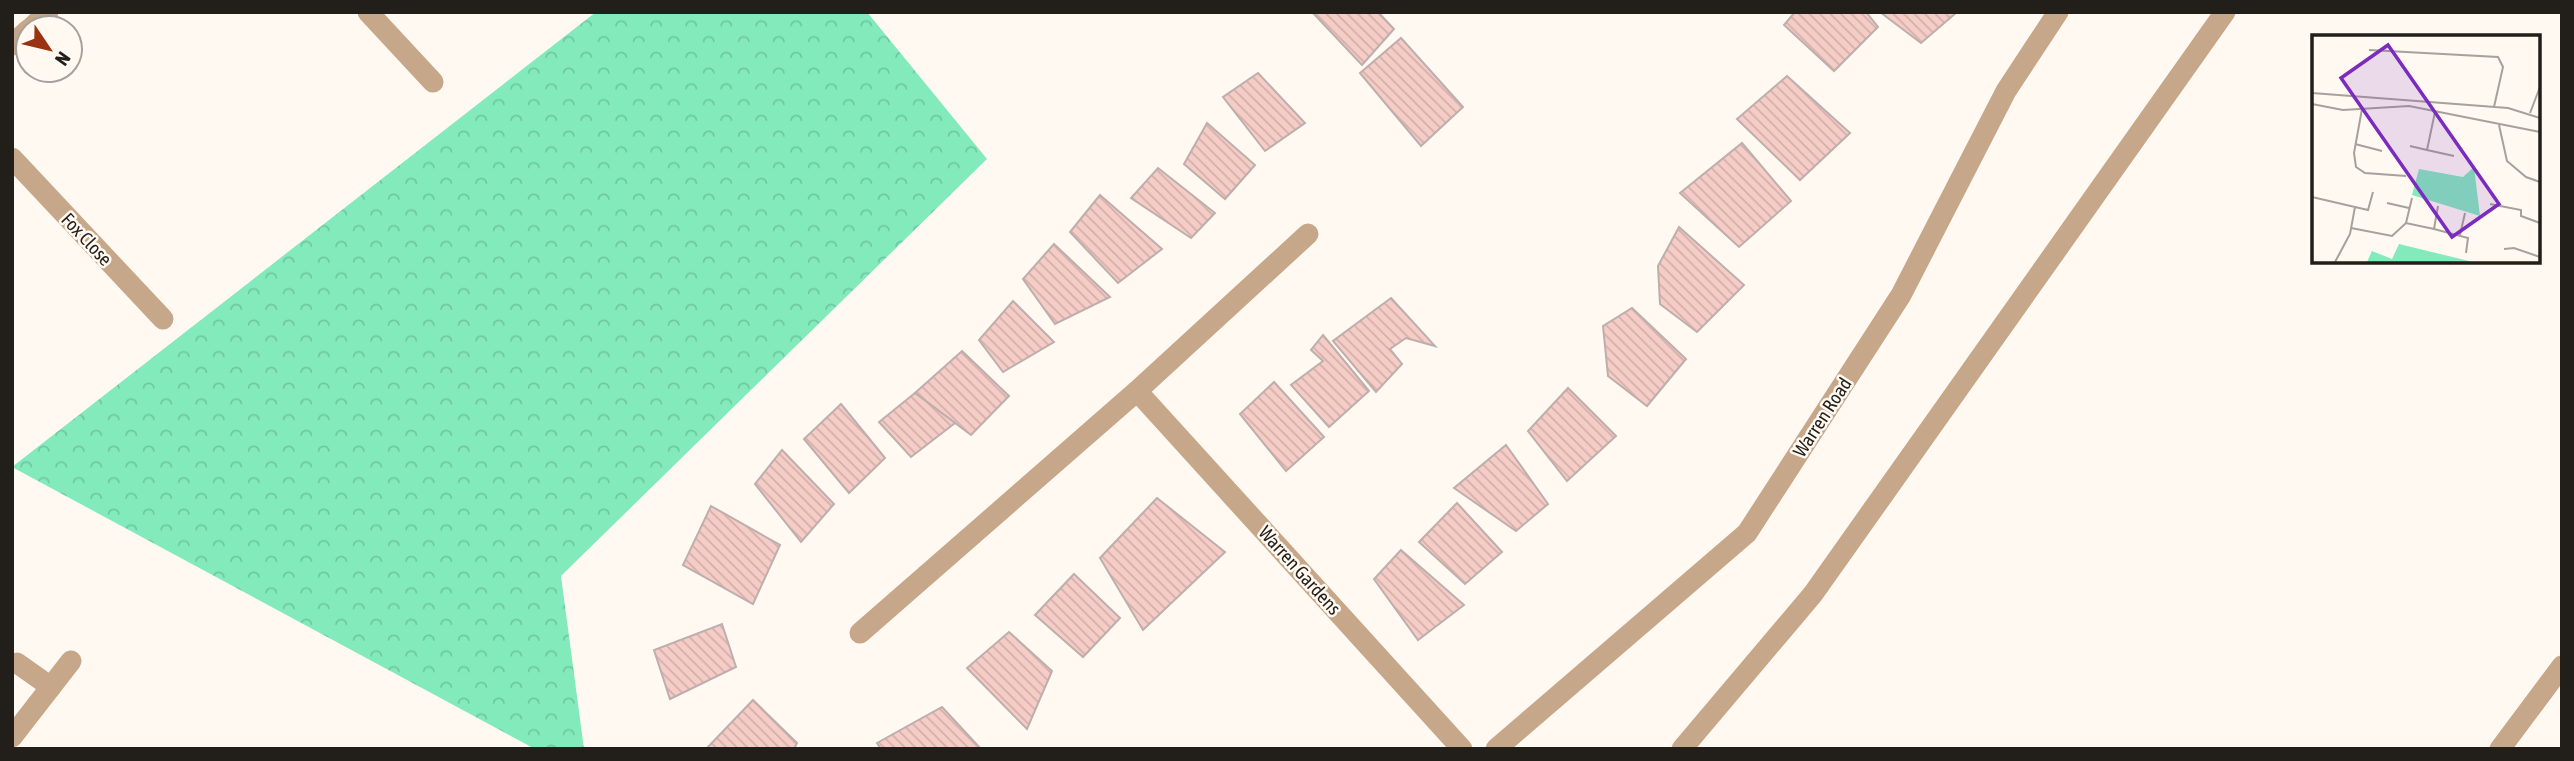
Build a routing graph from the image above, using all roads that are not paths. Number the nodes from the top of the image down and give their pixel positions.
1 (368, 12) edge
2 (2058, 12) edge
3 (2225, 12) edge
4 (433, 82) dead end
5 (12, 158) edge
6 (1308, 234) dead end
7 (163, 319) dead end
8 (1137, 391) junction
9 (860, 633) dead end
10 (71, 661) dead end
11 (17, 663) dead end
12 (2562, 666) edge
13 (51, 687) junction
14 (12, 737) edge
15 (1462, 749) edge
16 (1496, 749) edge
17 (1682, 749) edge
18 (2500, 749) edge

1 - 4 street
2 - 16 street, Warren Road
3 - 17 street
5 - 7 street, Fox Close
6 - 8 street
8 - 9 street
8 - 15 street, Warren Gardens
10 - 13 street
11 - 13 street
12 - 18 street
13 - 14 street

